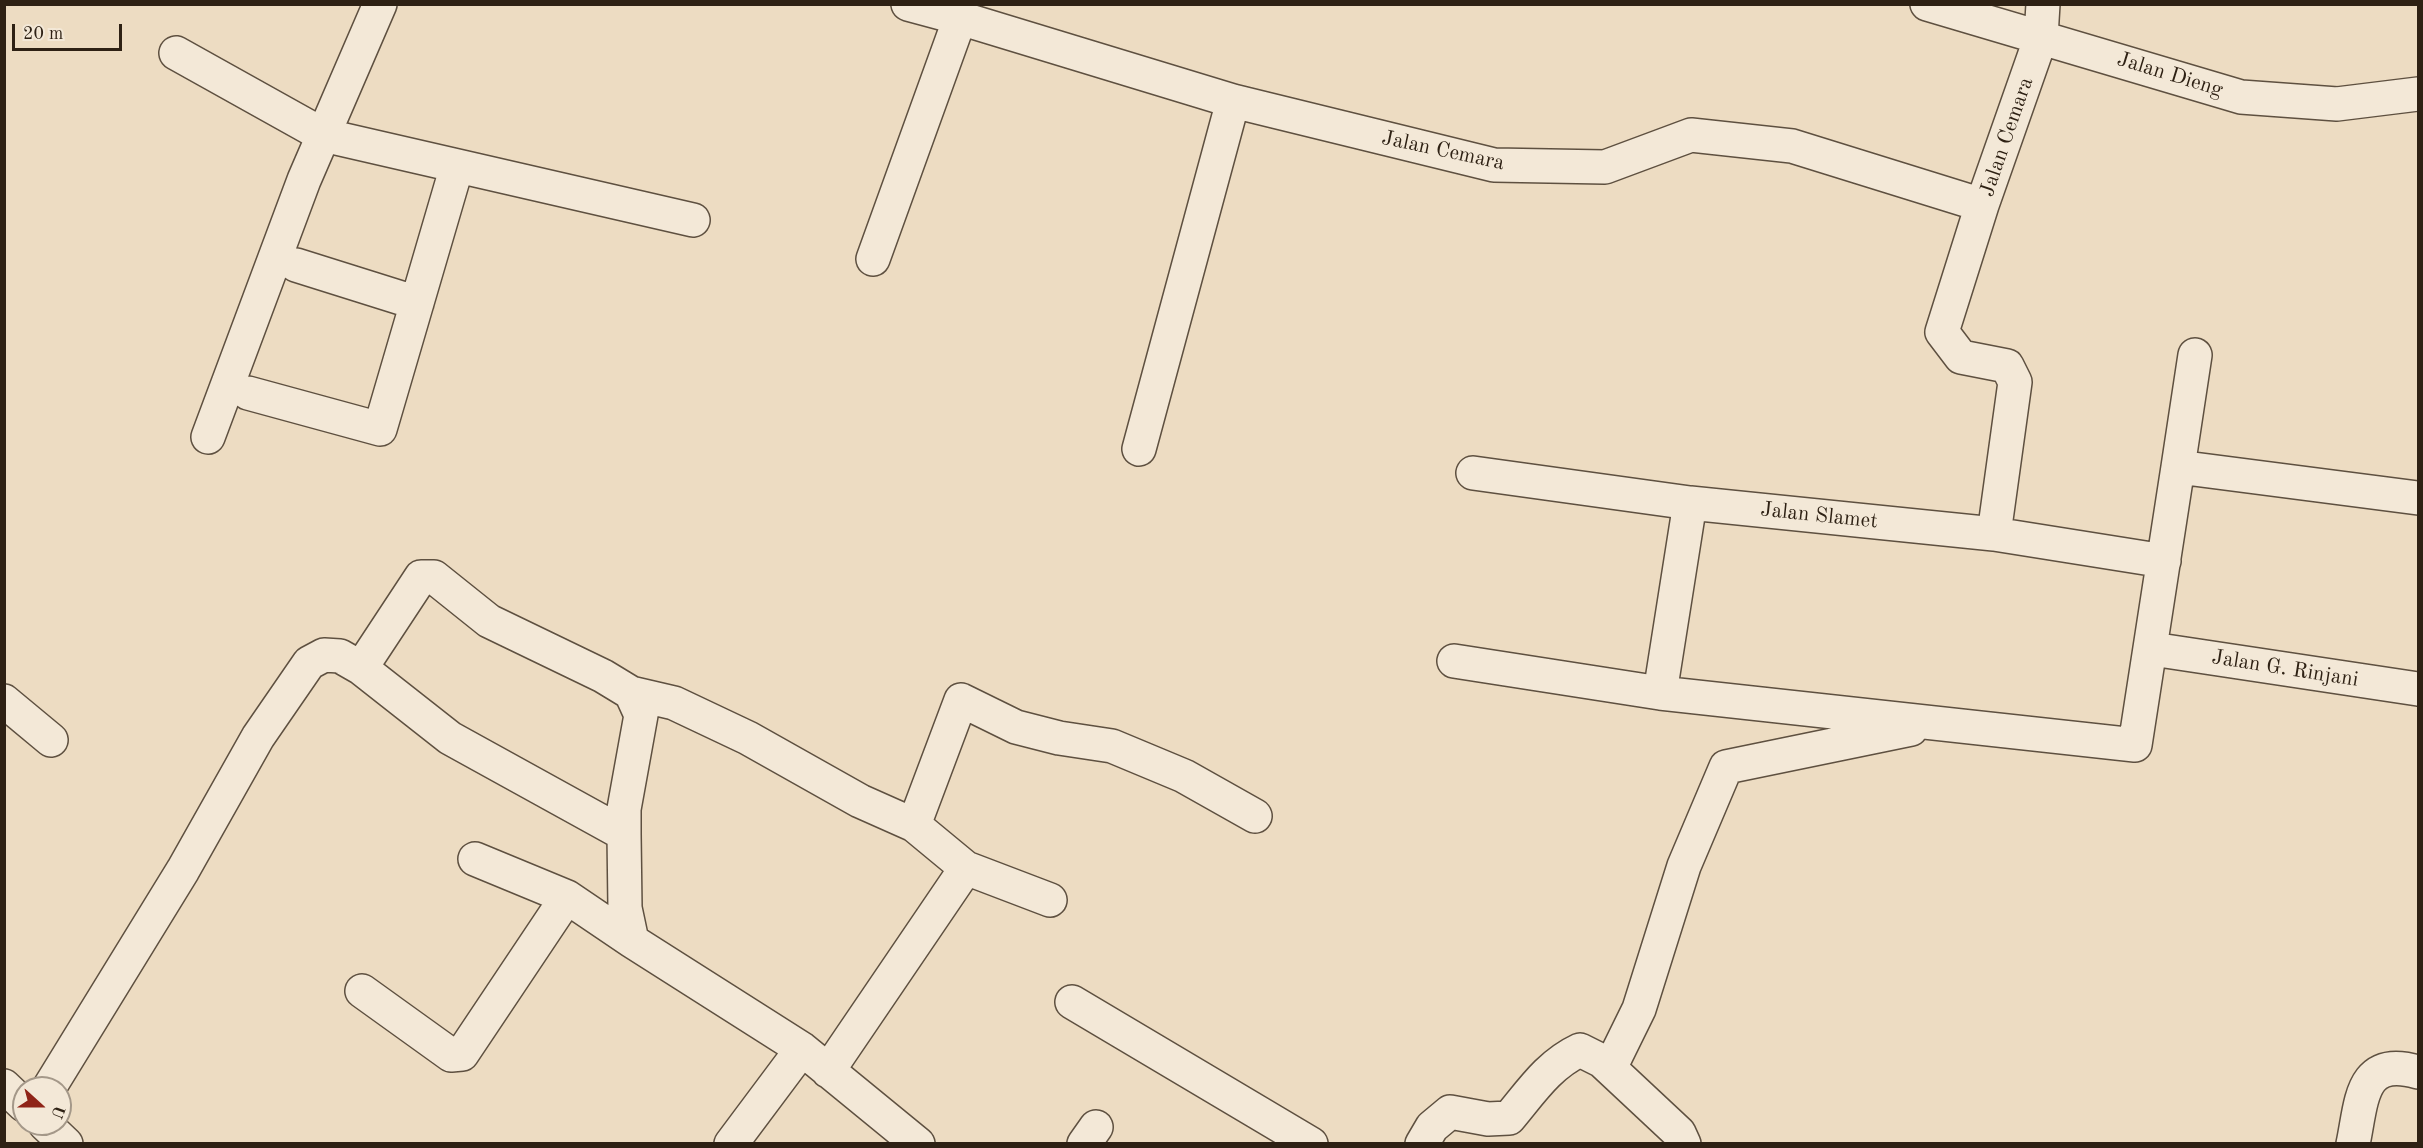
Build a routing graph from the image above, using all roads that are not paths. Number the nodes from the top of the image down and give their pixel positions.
1 (380, 4) edge
2 (908, 4) edge
3 (1927, 4) edge
4 (2043, 4) edge
5 (960, 18) junction
6 (2041, 37) junction
7 (176, 53) dead end
8 (2418, 94) edge
9 (1233, 101) junction
10 (323, 135) junction
11 (457, 166) junction
12 (1982, 206) junction
13 (693, 220) dead end
14 (873, 259) dead end
15 (296, 265) dead end
16 (417, 303) junction
17 (2195, 355) dead end
18 (248, 393) dead end
19 (208, 437) dead end
20 (1138, 448) dead end
21 (2178, 467) junction
22 (1473, 473) dead end
23 (2418, 498) edge
24 (1690, 503) junction
25 (1994, 534) junction
26 (2164, 561) junction
27 (2152, 649) junction
28 (1454, 661) dead end
29 (361, 668) junction
30 (2418, 689) edge
31 (632, 693) junction
32 (1660, 693) junction
33 (4, 701) edge
34 (1940, 722) junction
35 (51, 740) dead end
36 (1255, 816) dead end
37 (914, 825) junction
38 (624, 834) junction
39 (475, 859) dead end
40 (966, 868) junction
41 (567, 897) junction
42 (1050, 900) dead end
43 (632, 941) junction
44 (362, 991) dead end
45 (1072, 1002) dead end
46 (802, 1049) junction
47 (1610, 1068) junction
48 (828, 1071) junction
49 (2418, 1072) edge
50 (56, 1076) edge
51 (730, 1143) edge
52 (918, 1143) edge
53 (1311, 1143) edge
54 (1422, 1143) edge
55 (1684, 1143) edge
56 (2353, 1143) edge

1 - 10 street
2 - 5 street, Jalan Cemara
3 - 6 street, Jalan Dieng
4 - 6 street, Jalan Cemara
5 - 9 street, Jalan Cemara
5 - 14 street
6 - 8 street, Jalan Dieng
6 - 12 street, Jalan Cemara
7 - 10 street
9 - 12 street, Jalan Cemara
9 - 20 street
10 - 11 street
10 - 19 street
11 - 13 street
11 - 16 street
12 - 25 street
15 - 16 street
16 - 18 street
17 - 21 street
21 - 23 street
21 - 26 street
22 - 24 street, Jalan Slamet
24 - 25 street, Jalan Slamet
24 - 32 street
25 - 26 street, Jalan Slamet
26 - 27 street
27 - 30 street, Jalan G. Rinjani
27 - 34 street
28 - 32 street
29 - 31 street
29 - 38 street
29 - 50 street
31 - 37 street
31 - 38 street
32 - 34 street
33 - 35 street
34 - 47 street
36 - 37 street
37 - 40 street
38 - 43 street
39 - 41 street
40 - 42 street
40 - 48 street
41 - 43 street
41 - 44 street
43 - 46 street
45 - 53 street
46 - 48 street
46 - 51 street
47 - 54 street
47 - 55 street
48 - 52 street
49 - 56 street

